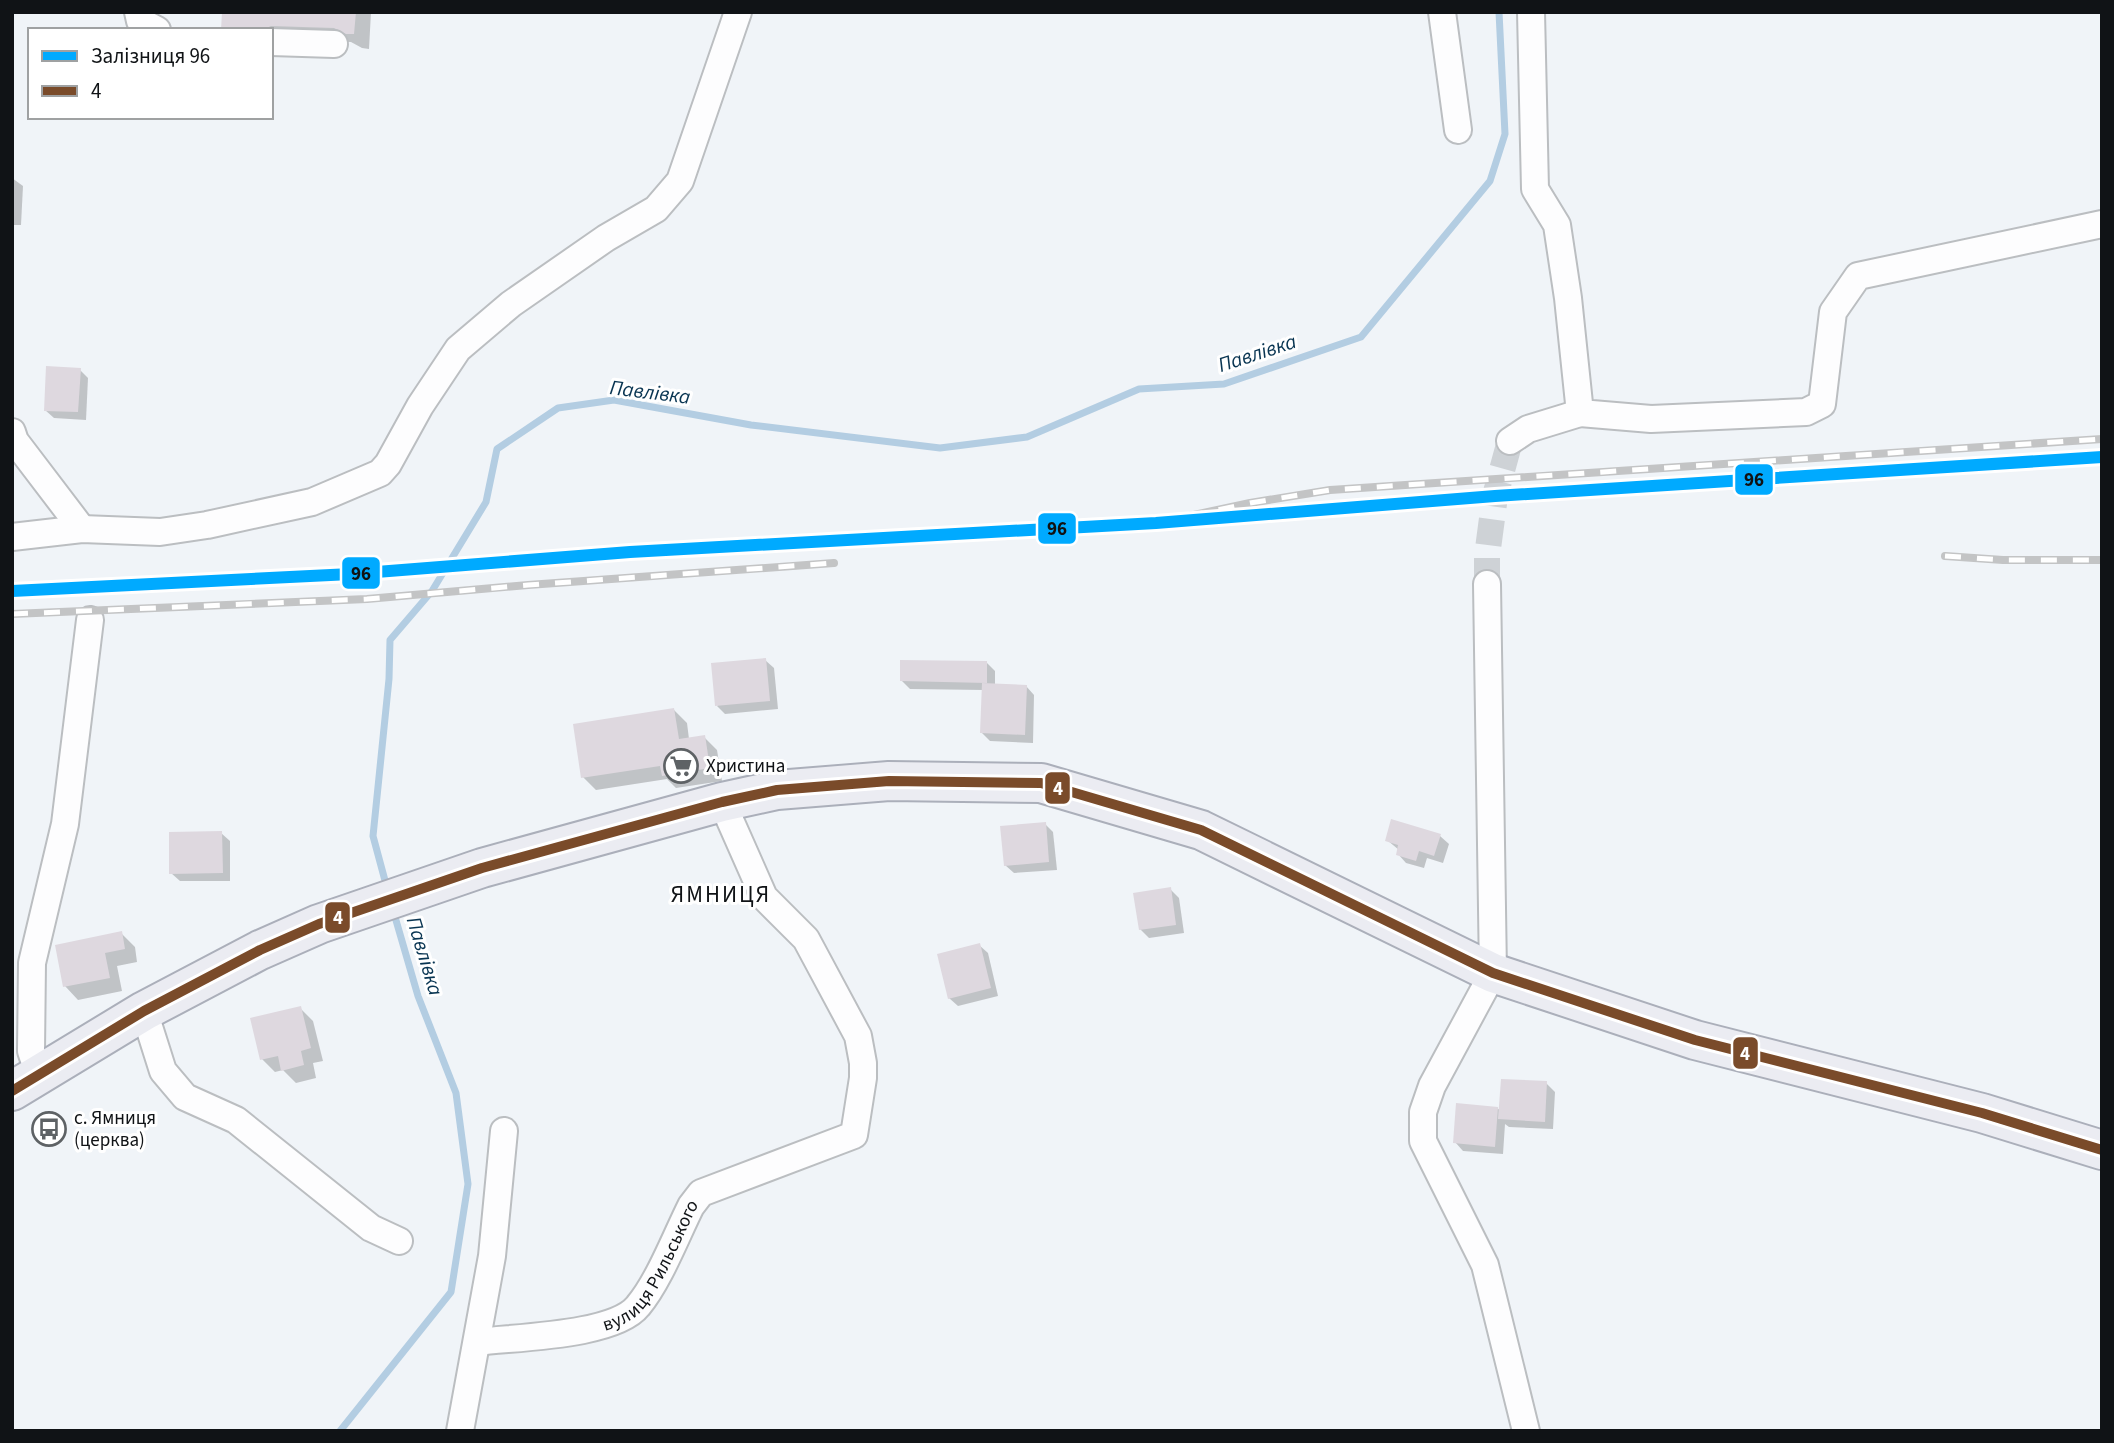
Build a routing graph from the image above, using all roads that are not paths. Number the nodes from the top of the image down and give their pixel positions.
1 (138, 12) edge
2 (738, 12) edge
3 (1442, 12) edge
4 (1531, 12) edge
5 (153, 28) edge
6 (273, 43) edge
7 (334, 44) dead end
8 (1458, 130) dead end
9 (2102, 224) edge
10 (1580, 413) junction
11 (12, 432) edge
12 (1510, 441) dead end
13 (82, 529) junction
14 (12, 537) edge
15 (1487, 584) tunnel mouth
16 (90, 620) dead end
17 (722, 802) junction
18 (1493, 973) junction
19 (144, 1011) junction
20 (26, 1083) edge
21 (504, 1130) dead end
22 (2102, 1150) edge
23 (399, 1241) dead end
24 (478, 1342) junction
25 (460, 1431) edge
26 (1526, 1431) edge

1 - 5 street
2 - 13 street
3 - 8 street
4 - 10 street
6 - 7 street
9 - 10 street
10 - 12 street
11 - 13 street
13 - 14 street
15 - 18 street
16 - 20 street
17 - 18 main road
17 - 19 main road
17 - 24 street, вулиця Рильського
18 - 22 main road
18 - 26 street
19 - 20 main road
19 - 23 street
21 - 24 street
24 - 25 street

